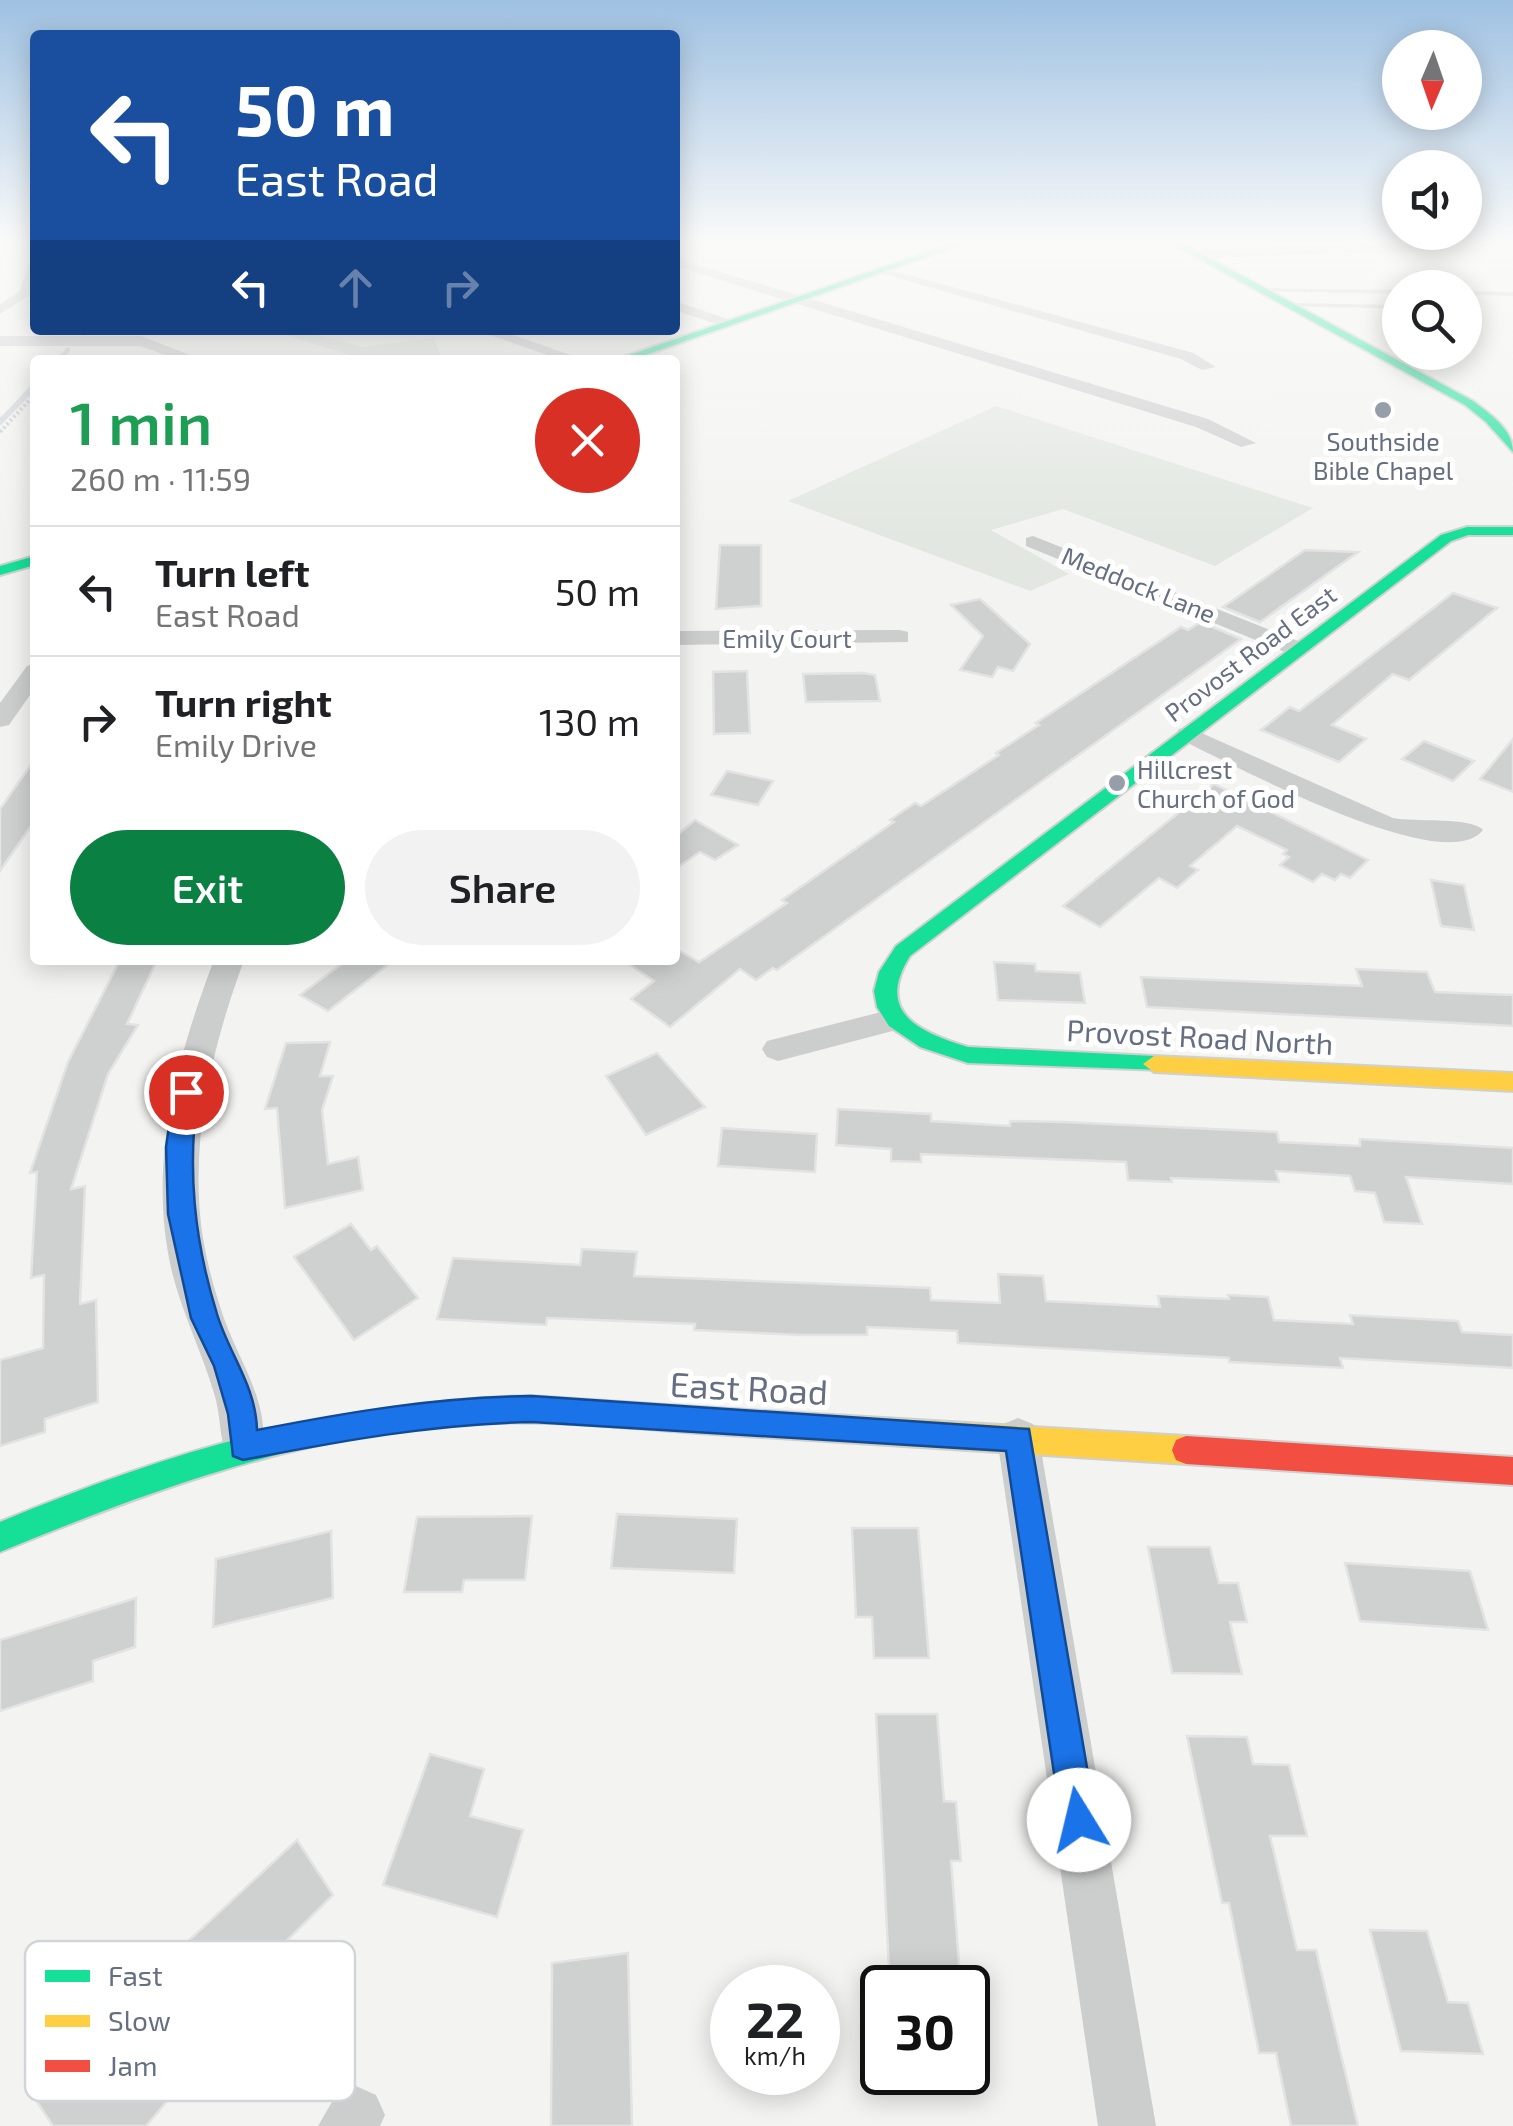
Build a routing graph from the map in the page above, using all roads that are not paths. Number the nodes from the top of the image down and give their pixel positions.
1 (513, 339) edge
2 (682, 339) edge
3 (926, 339) edge
4 (1128, 339) edge
5 (1352, 339) edge
6 (0, 342) edge
7 (166, 355) edge
8 (562, 355) edge
9 (635, 355) edge
10 (1208, 367) dead end
11 (1501, 419) edge
12 (1246, 443) dead end
13 (1513, 448) edge
14 (1513, 531) edge
15 (1033, 542) dead end
16 (30, 563) edge
17 (0, 572) edge
18 (900, 637) dead end
19 (680, 638) edge
20 (1300, 650) junction
21 (30, 678) edge
22 (0, 720) edge
23 (1188, 734) junction
24 (1470, 830) dead end
25 (228, 965) edge
26 (893, 1020) junction
27 (778, 1050) dead end
28 (1513, 1082) edge
29 (1018, 1438) junction
30 (243, 1446) junction
31 (1513, 1471) edge
32 (0, 1538) edge
33 (1127, 2126) edge

1 - 8 street
2 - 9 street
3 - 12 street
4 - 10 street
5 - 11 street
6 - 7 street
11 - 13 street
14 - 20 street, Provost Road East
15 - 20 street, Meddock Lane
16 - 17 street
18 - 19 street, Emily Court
20 - 23 street, Provost Road East
21 - 22 street
23 - 24 street
23 - 26 street, Provost Road East
25 - 30 street
26 - 27 street
26 - 28 street, Provost Road North
29 - 30 street, East Road
29 - 31 street, East Road
29 - 33 street
30 - 32 street, East Road

